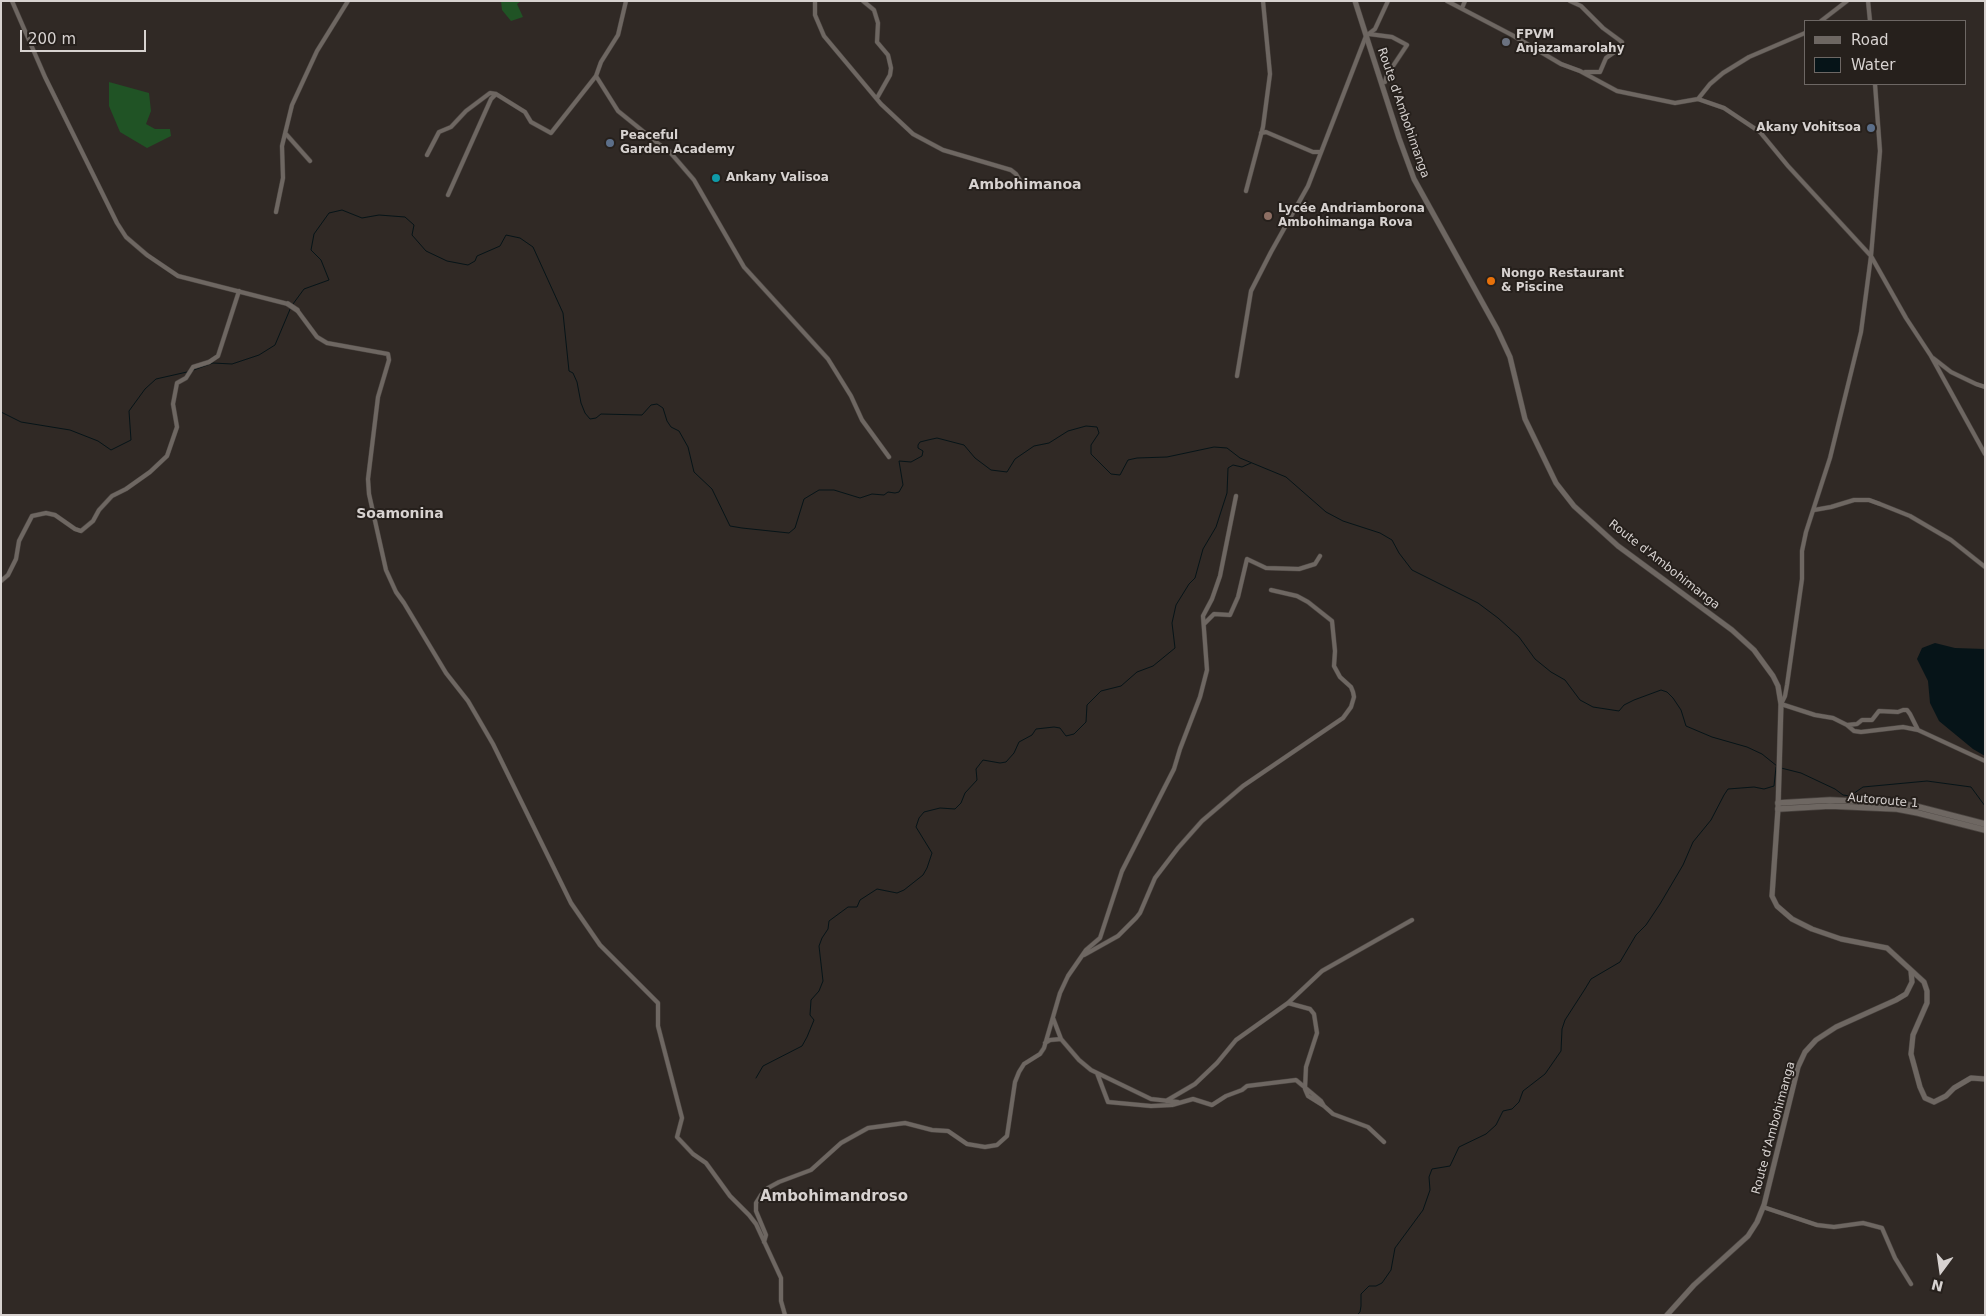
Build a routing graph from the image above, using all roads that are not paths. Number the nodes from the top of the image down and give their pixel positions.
1 (12, 1) edge
2 (348, 1) edge
3 (626, 1) edge
4 (815, 1) edge
5 (863, 1) edge
6 (1263, 1) edge
7 (1355, 1) edge
8 (1388, 1) edge
9 (1447, 1) edge
10 (1465, 1) edge
11 (1570, 1) edge
12 (1847, 1) edge
13 (1868, 1) edge
14 (1462, 8) junction
15 (1822, 20) edge
16 (1870, 20) edge
17 (1804, 33) edge
18 (1368, 35) junction
19 (1580, 71) junction
20 (596, 76) junction
21 (1385, 82) dead end
22 (1875, 85) edge
23 (496, 94) junction
24 (877, 98) junction
25 (1698, 99) junction
26 (1261, 133) junction
27 (286, 134) junction
28 (1321, 152) junction
29 (427, 155) dead end
30 (310, 161) dead end
31 (1021, 182) dead end
32 (1246, 191) dead end
33 (448, 195) dead end
34 (276, 212) dead end
35 (1871, 256) junction
36 (239, 291) junction
37 (288, 304) joint
38 (297, 310) joint
39 (1930, 356) junction
40 (1236, 376) dead end
41 (1985, 386) edge
42 (1985, 454) edge
43 (889, 456) dead end
44 (1236, 496) dead end
45 (1814, 510) junction
46 (1320, 556) dead end
47 (1985, 567) edge
48 (1, 581) edge
49 (1271, 590) dead end
50 (1204, 624) junction
51 (1782, 704) junction
52 (1847, 725) junction
53 (1918, 730) junction
54 (1985, 761) edge
55 (1778, 806) junction
56 (1985, 824) edge
57 (1985, 830) edge
58 (1412, 920) dead end
59 (1082, 956) junction
60 (1911, 970) junction
61 (1924, 982) junction
62 (1911, 986) junction
63 (1288, 1002) junction
64 (1053, 1016) junction
65 (1061, 1039) junction
66 (1045, 1043) junction
67 (1097, 1073) junction
68 (1985, 1080) edge
69 (1305, 1087) junction
70 (1166, 1101) junction
71 (1179, 1102) junction
72 (1384, 1142) dead end
73 (1763, 1207) junction
74 (764, 1242) junction
75 (1911, 1284) dead end
76 (785, 1315) edge
77 (1667, 1315) edge

1 - 36 street
2 - 27 street
3 - 20 street
4 - 24 street
5 - 24 street
6 - 26 street
7 - 18 street, Route d'Ambohimanga
8 - 18 street
9 - 14 street
10 - 14 street
11 - 19 street
12 - 15 street
13 - 16 street
14 - 19 street
17 - 25 street
18 - 21 street
18 - 28 street
18 - 51 street, Route d'Ambohimanga
19 - 25 street
20 - 23 street
20 - 43 street
22 - 35 street
23 - 29 street
23 - 33 street
24 - 31 street
25 - 35 street
26 - 28 street
26 - 32 street
27 - 30 street
27 - 34 street
28 - 40 street
35 - 39 street
35 - 45 street
36 - 37 street
36 - 48 street
37 - 38 street
38 - 74 street
39 - 41 street
39 - 42 street
44 - 50 street
45 - 47 street
45 - 51 street
46 - 50 street
49 - 59 street
50 - 59 street
51 - 52 street
51 - 55 street, Route d'Ambohimanga
52 - 53 street
52 - 53 street
53 - 54 street
55 - 56 main road, Autoroute 1
55 - 57 main road, Autoroute 1
55 - 60 street, Route d'Ambohimanga
58 - 63 street
59 - 64 street
60 - 61 street, Route d'Ambohimanga
60 - 62 street
61 - 62 street
61 - 68 street
62 - 73 street, Route d'Ambohimanga
63 - 69 street
63 - 70 street
64 - 65 street
64 - 66 street
65 - 66 street
65 - 67 street
66 - 74 street
67 - 70 street
67 - 71 street
69 - 71 street
69 - 72 street
70 - 71 street
73 - 75 street
73 - 77 street, Route d'Ambohimanga
74 - 76 street

